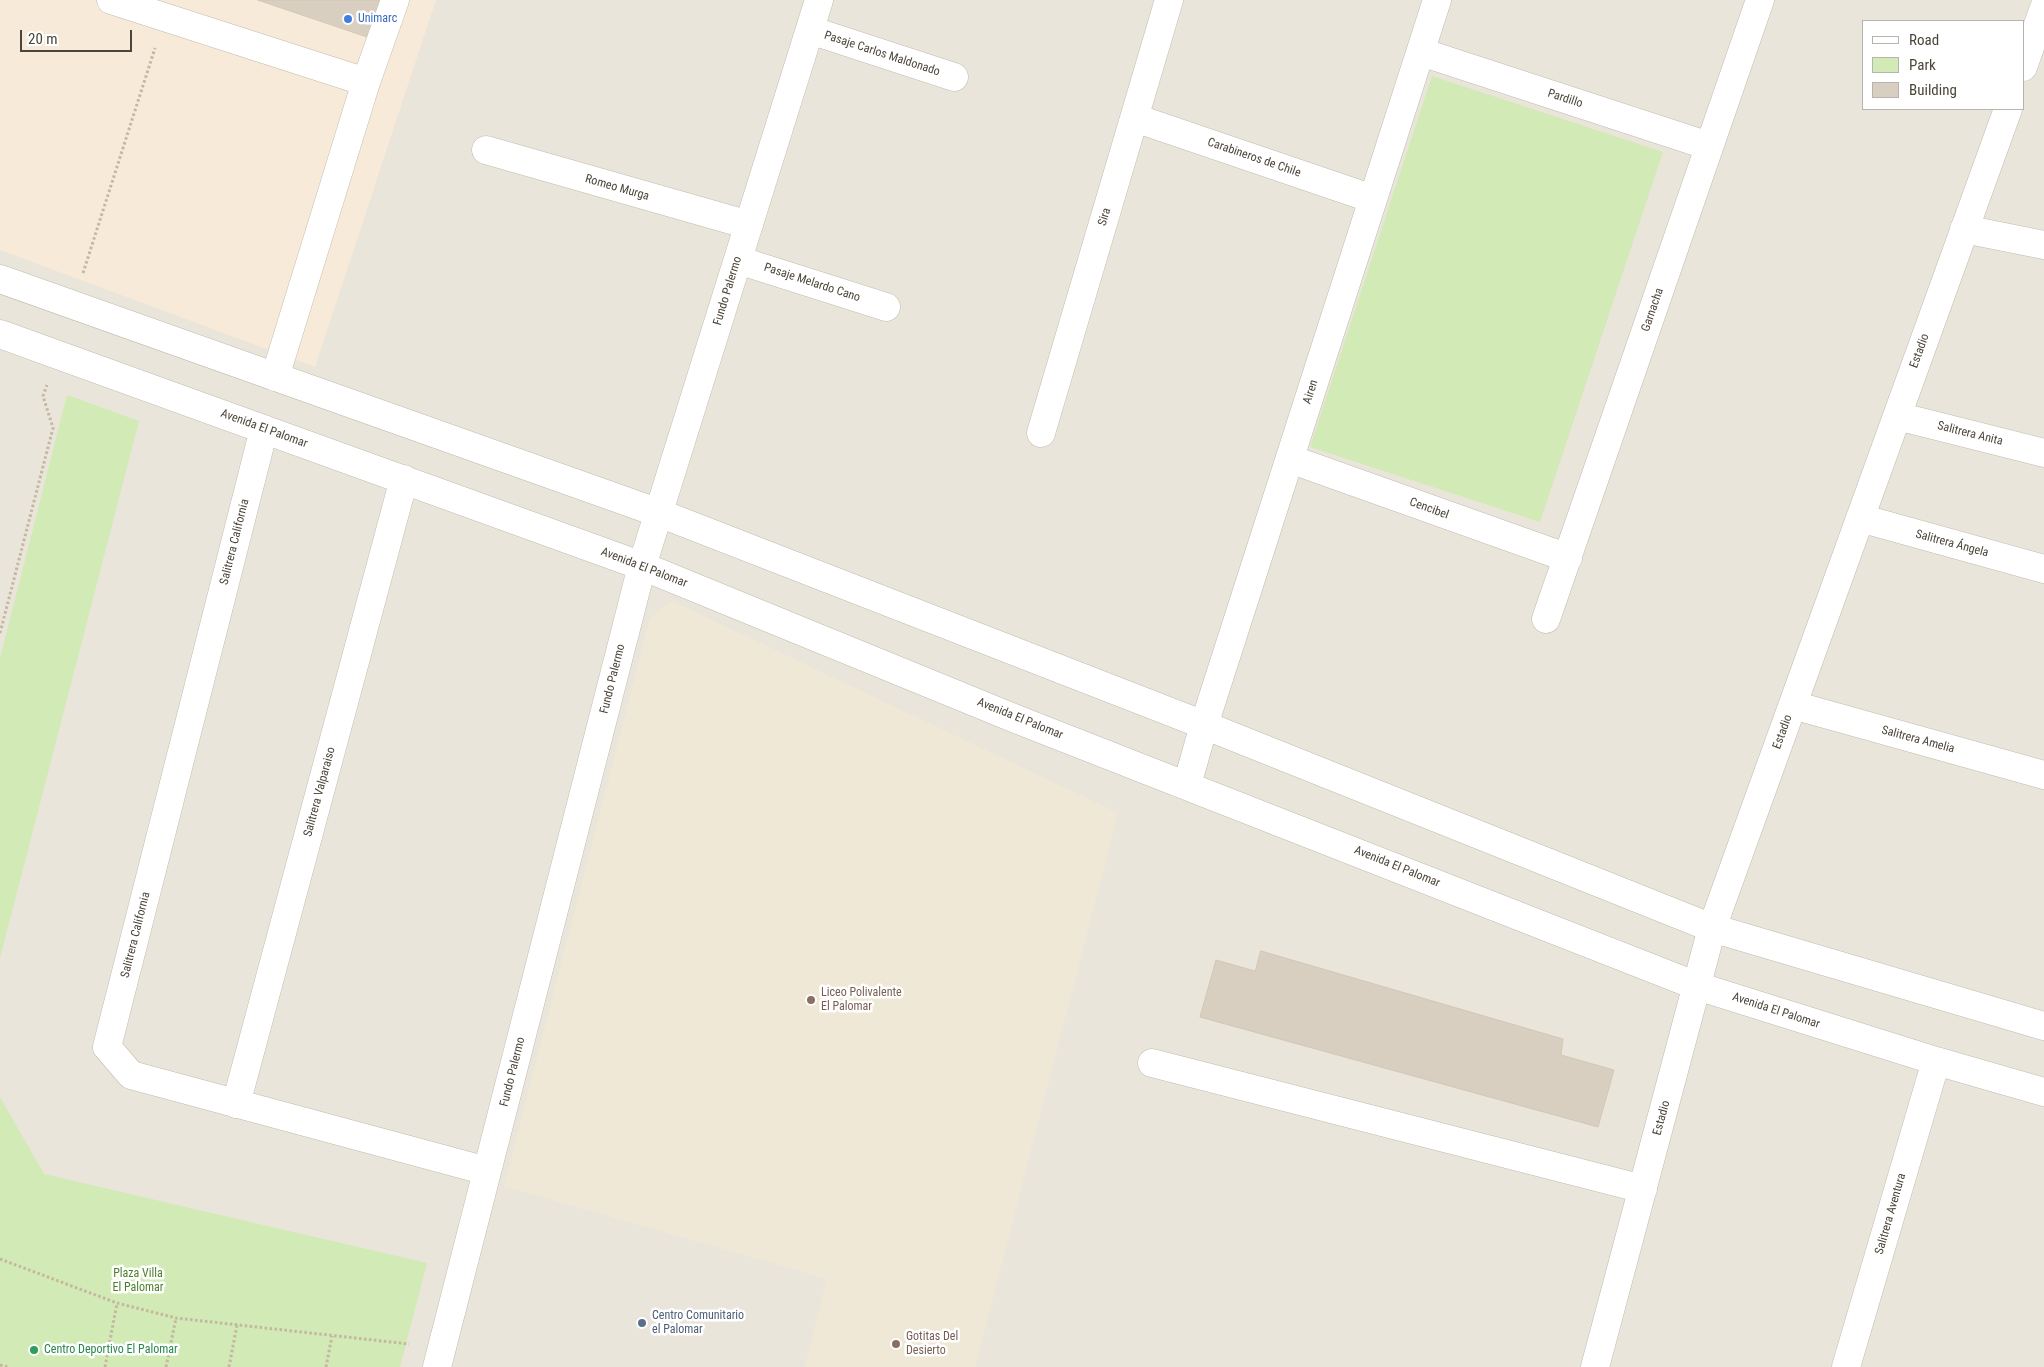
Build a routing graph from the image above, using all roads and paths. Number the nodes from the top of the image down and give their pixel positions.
1 (111, 0) edge
2 (395, 0) edge
3 (820, 0) edge
4 (1170, 0) edge
5 (1438, 0) edge
6 (1760, 0) edge
7 (2044, 8) edge
8 (164, 17) junction
9 (810, 30) junction
10 (2039, 36) edge
11 (1421, 52) junction
12 (2024, 64) edge
13 (954, 77) dead end
14 (366, 82) junction
15 (2008, 110) edge
16 (1135, 118) junction
17 (1709, 146) junction
18 (486, 150) dead end
19 (1373, 199) junction
20 (749, 225) junction
21 (1964, 229) junction
22 (2044, 245) edge
23 (738, 260) junction
24 (0, 279) edge
25 (72, 305) junction
26 (886, 307) dead end
27 (0, 334) edge
28 (56, 354) junction
29 (275, 377) junction
30 (1897, 416) junction
31 (264, 429) junction
32 (1041, 433) dead end
33 (2044, 453) edge
34 (1290, 459) junction
35 (404, 479) junction
36 (659, 513) junction
37 (1860, 518) junction
38 (1568, 558) junction
39 (642, 566) junction
40 (2044, 569) edge
41 (1546, 619) dead end
42 (0, 633) edge
43 (1793, 706) junction
44 (1204, 725) junction
45 (2044, 775) edge
46 (1188, 785) junction
47 (1712, 928) junction
48 (1697, 986) junction
49 (2044, 1026) edge
50 (1936, 1061) junction
51 (1152, 1063) dead end
52 (2044, 1092) edge
53 (236, 1104) junction
54 (488, 1171) junction
55 (1643, 1189) junction
56 (0, 1259) edge
57 (117, 1303) junction
58 (176, 1318) junction
59 (237, 1325) junction
60 (332, 1335) junction
61 (439, 1357) edge
62 (0, 1365) edge
63 (8, 1367) edge
64 (105, 1367) edge
65 (166, 1367) edge
66 (229, 1367) edge
67 (326, 1367) edge
68 (1596, 1367) edge
69 (1846, 1367) edge

1 - 8 street
2 - 14 street
3 - 9 street, Fundo Palermo
4 - 16 street, Sira
5 - 11 street, Airen
6 - 17 street, Garnacha
7 - 10 street
8 - 14 street
8 - 25 path
9 - 13 street, Pasaje Carlos Maldonado
9 - 20 street, Fundo Palermo
10 - 12 street
11 - 17 street, Pardillo
11 - 19 street, Airen
14 - 29 street
15 - 21 street, Estadio
16 - 19 street, Carabineros de Chile
16 - 32 street, Sira
17 - 38 street, Garnacha
18 - 20 street, Romeo Murga
19 - 34 street, Airen
20 - 23 street, Fundo Palermo
21 - 22 street
21 - 30 street, Estadio
23 - 26 street, Pasaje Melardo Cano
23 - 36 street, Fundo Palermo
24 - 25 street
25 - 29 street
27 - 28 street, Avenida El Palomar
28 - 31 street, Avenida El Palomar
28 - 42 path
29 - 36 street
30 - 33 street, Salitrera Anita
30 - 37 street, Estadio
31 - 35 street, Avenida El Palomar
31 - 53 street, Salitrera California
34 - 38 street, Cencibel
34 - 44 street, Airen
35 - 39 street, Avenida El Palomar
35 - 53 street, Salitrera Valparaiso
36 - 39 street, Fundo Palermo
36 - 44 street
37 - 40 street, Salitrera Ángela
37 - 43 street, Estadio
38 - 41 street, Garnacha
39 - 46 street, Avenida El Palomar
39 - 54 street, Fundo Palermo
43 - 45 street, Salitrera Amelia
43 - 47 street, Estadio
44 - 46 street, Airen
44 - 47 street
46 - 48 street, Avenida El Palomar
47 - 48 street, Estadio
47 - 49 street
48 - 50 street, Avenida El Palomar
48 - 55 street, Estadio
50 - 52 street, Avenida El Palomar
50 - 69 street, Salitrera Aventura
51 - 55 street
53 - 54 street, Salitrera California
54 - 61 street, Fundo Palermo
55 - 68 street, Estadio
56 - 57 path
57 - 58 path
57 - 64 path
58 - 59 path
58 - 65 path
59 - 60 path
59 - 66 path
60 - 61 path
60 - 67 path
62 - 63 path

